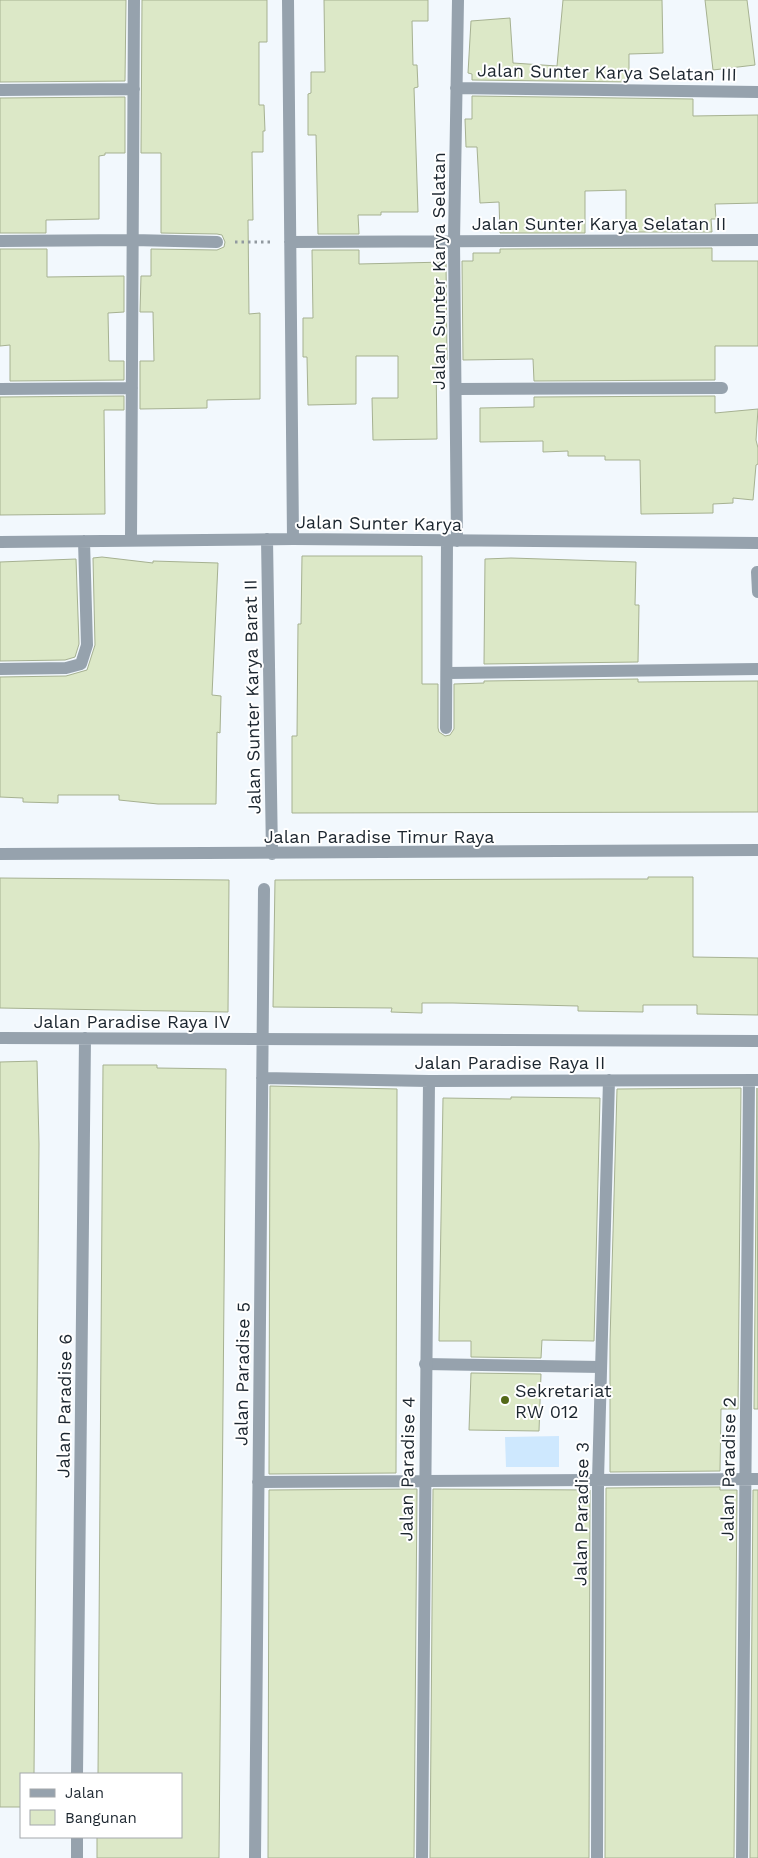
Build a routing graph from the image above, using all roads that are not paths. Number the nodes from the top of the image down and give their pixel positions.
1 (134, 0) edge
2 (288, 0) edge
3 (458, 0) edge
4 (456, 88) junction
5 (134, 89) junction
6 (0, 90) edge
7 (758, 92) edge
8 (133, 240) junction
9 (758, 240) edge
10 (454, 241) junction
11 (0, 242) edge
12 (217, 242) road end
13 (290, 242) junction
14 (132, 388) junction
15 (722, 388) dead end
16 (0, 389) edge
17 (456, 389) junction
18 (293, 539) junction
19 (131, 540) junction
20 (267, 540) junction
21 (84, 541) junction
22 (452, 541) junction
23 (0, 542) edge
24 (758, 543) edge
25 (758, 572) edge
26 (758, 592) edge
27 (0, 669) edge
28 (758, 669) edge
29 (448, 673) junction
30 (446, 728) dead end
31 (758, 850) edge
32 (0, 854) edge
33 (272, 854) junction
34 (264, 890) dead end
35 (0, 1038) edge
36 (85, 1038) junction
37 (263, 1039) junction
38 (758, 1041) edge
39 (262, 1078) junction
40 (429, 1080) junction
41 (609, 1080) junction
42 (754, 1080) edge
43 (425, 1364) junction
44 (601, 1367) junction
45 (752, 1479) edge
46 (424, 1480) junction
47 (598, 1480) junction
48 (258, 1482) junction
49 (78, 1773) edge
50 (77, 1838) edge
51 (77, 1858) edge
52 (255, 1858) edge
53 (422, 1858) edge
54 (597, 1858) edge
55 (742, 1858) edge

1 - 5 street
2 - 13 street
3 - 4 street, Jalan Sunter Karya Selatan
4 - 7 street, Jalan Sunter Karya Selatan III
4 - 10 street, Jalan Sunter Karya Selatan
5 - 6 street
5 - 8 street
8 - 11 street
8 - 12 street
8 - 14 street
9 - 10 street, Jalan Sunter Karya Selatan II
10 - 13 street, Jalan Sunter Karya Selatan II
10 - 17 street, Jalan Sunter Karya Selatan
13 - 18 street
14 - 16 street
14 - 19 street
15 - 17 street
17 - 22 street, Jalan Sunter Karya Selatan
18 - 20 street, Jalan Sunter Karya
18 - 22 street, Jalan Sunter Karya
19 - 20 street, Jalan Sunter Karya
19 - 21 street, Jalan Sunter Karya
20 - 33 street, Jalan Sunter Karya Barat II
21 - 23 street, Jalan Sunter Karya
21 - 27 street
22 - 24 street, Jalan Sunter Karya
22 - 29 street, Jalan Sunter Karya Selatan
25 - 26 street
28 - 29 street
29 - 30 street, Jalan Sunter Karya Selatan
31 - 33 street, Jalan Paradise Timur Raya
32 - 33 street, Jalan Paradise Timur Raya
34 - 37 street, Jalan Paradise 5
35 - 36 street, Jalan Paradise Raya IV
36 - 37 street, Jalan Paradise Raya IV
36 - 49 street, Jalan Paradise 6
37 - 38 street, Jalan Paradise Raya II
37 - 39 street, Jalan Paradise 5
39 - 40 street, Jalan Paradise Raya II
39 - 48 street, Jalan Paradise 5
40 - 41 street, Jalan Paradise Raya II
40 - 43 street, Jalan Paradise 4
41 - 42 street, Jalan Paradise Raya II
41 - 44 street, Jalan Paradise 3
42 - 45 street, Jalan Paradise 2
43 - 44 street
43 - 46 street, Jalan Paradise 4
44 - 47 street, Jalan Paradise 3
45 - 47 street
45 - 55 street, Jalan Paradise 2
46 - 47 street
46 - 48 street
46 - 53 street, Jalan Paradise 4
47 - 54 street, Jalan Paradise 3
48 - 52 street, Jalan Paradise 5
50 - 51 street

